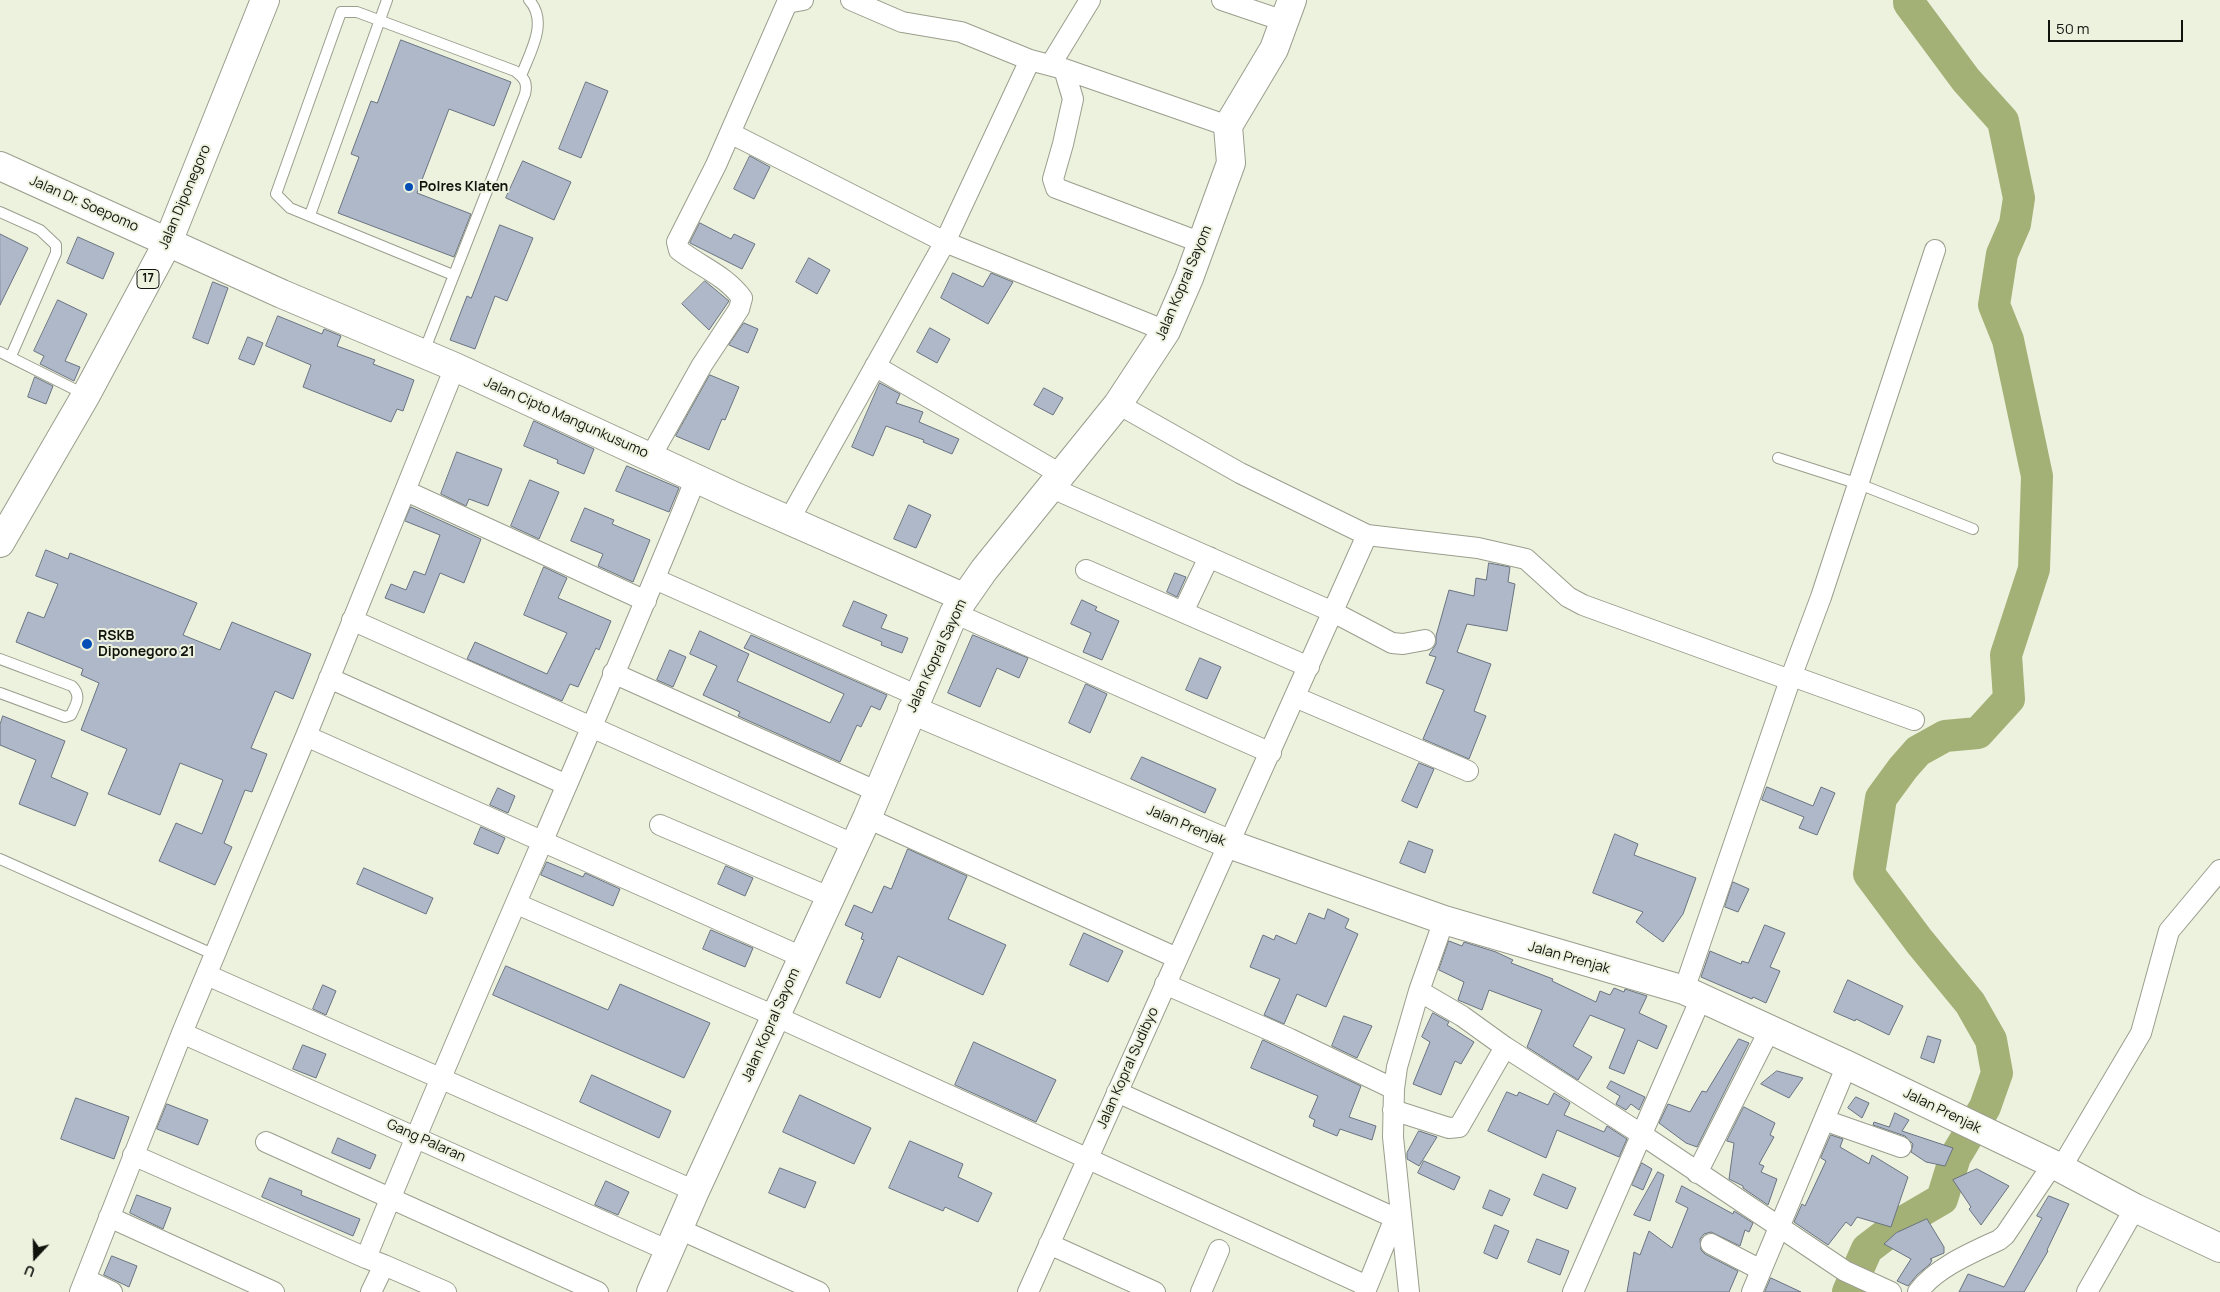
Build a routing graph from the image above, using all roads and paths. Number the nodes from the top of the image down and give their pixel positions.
1 (265, 0) edge
2 (387, 0) edge
3 (530, 0) edge
4 (803, 0) edge
5 (851, 0) edge
6 (1090, 0) edge
7 (1222, 0) edge
8 (1288, 10) edge
9 (379, 21) junction
10 (1030, 60) junction
11 (1057, 66) junction
12 (521, 76) junction
13 (1228, 126) junction
14 (730, 133) junction
15 (0, 166) edge
16 (0, 212) edge
17 (310, 215) junction
18 (168, 242) junction
19 (945, 242) junction
20 (1202, 243) junction
21 (1935, 250) dead end
22 (454, 275) junction
23 (1166, 331) junction
24 (0, 352) edge
25 (423, 354) junction
26 (12, 356) junction
27 (875, 366) junction
28 (455, 368) junction
29 (86, 395) junction
30 (1118, 404) junction
31 (652, 456) junction
32 (1778, 458) dead end
33 (696, 478) junction
34 (1057, 482) junction
35 (1859, 484) junction
36 (406, 491) junction
37 (789, 520) junction
38 (1973, 528) dead end
39 (1366, 535) junction
40 (0, 543) edge
41 (1208, 557) junction
42 (1086, 570) dead end
43 (655, 579) junction
44 (646, 601) junction
45 (959, 605) junction
46 (1184, 612) junction
47 (1333, 612) junction
48 (352, 620) junction
49 (1425, 640) dead end
50 (0, 658) edge
51 (1309, 667) junction
52 (613, 673) junction
53 (329, 678) junction
54 (1791, 678) junction
55 (0, 693) edge
56 (1295, 697) junction
57 (915, 703) junction
58 (1914, 720) dead end
59 (591, 727) junction
60 (306, 736) junction
61 (1271, 753) junction
62 (1468, 771) dead end
63 (567, 785) junction
64 (878, 792) junction
65 (867, 818) junction
66 (660, 825) dead end
67 (543, 842) junction
68 (853, 844) junction
69 (1229, 844) junction
70 (0, 859) edge
71 (2220, 870) edge
72 (829, 898) junction
73 (517, 904) junction
74 (1444, 920) junction
75 (215, 955) junction
76 (802, 957) junction
77 (1177, 958) junction
78 (207, 975) junction
79 (1165, 984) junction
80 (1418, 991) junction
81 (1692, 994) junction
82 (775, 1016) junction
83 (1770, 1030) junction
84 (182, 1033) junction
85 (1505, 1048) junction
86 (1847, 1065) junction
87 (440, 1077) junction
88 (1394, 1089) junction
89 (1117, 1092) junction
90 (1393, 1110) junction
91 (1824, 1120) junction
92 (1641, 1134) junction
93 (416, 1136) junction
94 (266, 1142) dead end
95 (1901, 1147) dead end
96 (134, 1155) junction
97 (1087, 1158) junction
98 (2057, 1166) junction
99 (1697, 1173) junction
100 (695, 1191) junction
101 (390, 1198) junction
102 (2135, 1208) junction
103 (1398, 1212) junction
104 (109, 1217) junction
105 (1780, 1227) junction
106 (674, 1240) junction
107 (1049, 1244) junction
108 (1711, 1244) dead end
109 (2216, 1248) edge
110 (1218, 1250) dead end
111 (375, 1261) junction
112 (1761, 1270) junction
113 (83, 1286) edge
114 (1366, 1289) edge
115 (112, 1292) edge
116 (274, 1292) edge
117 (371, 1292) edge
118 (446, 1292) edge
119 (598, 1292) edge
120 (651, 1292) edge
121 (819, 1292) edge
122 (1028, 1292) edge
123 (1155, 1292) edge
124 (1201, 1292) edge
125 (1409, 1292) edge
126 (1573, 1292) edge
127 (1752, 1292) edge
128 (1891, 1292) edge
129 (1918, 1292) edge
130 (2087, 1292) edge

1 - 18 main road, Jalan Diponegoro / 17
2 - 9 lane
3 - 12 lane
4 - 14 street
5 - 10 street
6 - 11 street
7 - 8 street
8 - 13 main road
9 - 12 lane
9 - 17 lane
9 - 17 lane
10 - 11 street
10 - 19 street
11 - 13 street
11 - 20 street
12 - 22 lane
13 - 20 main road, Jalan Kopral Sayom
14 - 19 street
14 - 31 street
15 - 18 main road, Jalan Dr. Soepomo
16 - 26 lane
17 - 22 lane
18 - 25 main road, Jalan Cipto Mangunkusumo
18 - 29 main road, Jalan Diponegoro / 17
19 - 23 street
19 - 27 street
20 - 23 main road, Jalan Kopral Sayom
21 - 35 street
22 - 25 lane
23 - 30 main road, Jalan Kopral Sayom
24 - 26 lane
25 - 28 main road, Jalan Cipto Mangunkusumo
26 - 29 lane
27 - 34 street
27 - 37 street
28 - 31 main road, Jalan Cipto Mangunkusumo
28 - 36 street
29 - 40 main road, Jalan Diponegoro / 17
30 - 34 main road, Jalan Kopral Sayom
30 - 39 street
31 - 33 main road, Jalan Cipto Mangunkusumo
32 - 35 lane
33 - 37 main road, Jalan Cipto Mangunkusumo
33 - 43 street
34 - 41 street
34 - 45 main road, Jalan Kopral Sayom
35 - 38 lane
35 - 54 street
36 - 44 street
36 - 48 street
37 - 45 main road, Jalan Cipto Mangunkusumo
39 - 47 street, Jalan Kopral Sudibyo
39 - 54 street
41 - 46 street
41 - 47 street
42 - 46 street
43 - 44 street
43 - 57 street
44 - 52 street
45 - 57 main road, Jalan Kopral Sayom
45 - 61 street
46 - 51 street
47 - 49 street
47 - 51 street, Jalan Kopral Sudibyo
48 - 53 street
48 - 59 street
50 - 55 lane
51 - 56 street, Jalan Kopral Sudibyo
52 - 59 street
52 - 64 street
53 - 60 street
53 - 63 street
54 - 58 street
54 - 81 street
56 - 61 street, Jalan Kopral Sudibyo
56 - 62 street
57 - 64 main road, Jalan Kopral Sayom
57 - 69 main road, Jalan Prenjak
59 - 63 street
59 - 68 street
60 - 67 street
60 - 75 street
61 - 69 street, Jalan Kopral Sudibyo
63 - 67 street
64 - 65 main road, Jalan Kopral Sayom
65 - 68 main road, Jalan Kopral Sayom
65 - 77 street
66 - 72 street
67 - 73 street
67 - 76 street
68 - 72 main road, Jalan Kopral Sayom
69 - 74 main road, Jalan Prenjak
69 - 77 street, Jalan Kopral Sudibyo
70 - 75 lane
71 - 98 street
72 - 76 main road, Jalan Kopral Sayom
73 - 82 street
73 - 87 street
74 - 80 street
74 - 81 main road, Jalan Prenjak
75 - 78 street
76 - 82 main road, Jalan Kopral Sayom
77 - 79 street, Jalan Kopral Sudibyo
78 - 84 street
78 - 87 street
79 - 88 street
79 - 89 street, Jalan Kopral Sudibyo
80 - 85 street
80 - 88 street
81 - 83 main road, Jalan Prenjak
81 - 92 street
82 - 97 street
82 - 100 main road, Jalan Kopral Sayom
83 - 86 main road, Jalan Prenjak
83 - 99 street
84 - 93 street, Gang Palaran
84 - 96 street
85 - 90 street
85 - 92 street
86 - 91 street
86 - 98 main road, Jalan Prenjak
87 - 93 street
87 - 100 street
88 - 90 street
89 - 97 street, Jalan Kopral Sudibyo
89 - 103 street
90 - 103 street
91 - 95 street
91 - 105 street
92 - 99 street
92 - 126 street
93 - 101 street
93 - 106 street, Gang Palaran
94 - 101 street
96 - 104 street
96 - 111 street
97 - 107 street, Jalan Kopral Sudibyo
97 - 114 street
98 - 102 main road, Jalan Prenjak
98 - 129 street
99 - 105 street
100 - 106 main road, Jalan Kopral Sayom
101 - 111 street
101 - 119 street
102 - 109 main road, Jalan Prenjak
102 - 130 street
103 - 114 street
103 - 125 street
104 - 113 street
104 - 116 street
105 - 112 street
105 - 128 street
106 - 120 main road, Jalan Kopral Sayom
106 - 121 street, Gang Palaran
107 - 122 street, Jalan Kopral Sudibyo
107 - 123 street
108 - 112 street
110 - 124 street
111 - 117 street
111 - 118 street
112 - 127 street
113 - 115 street

